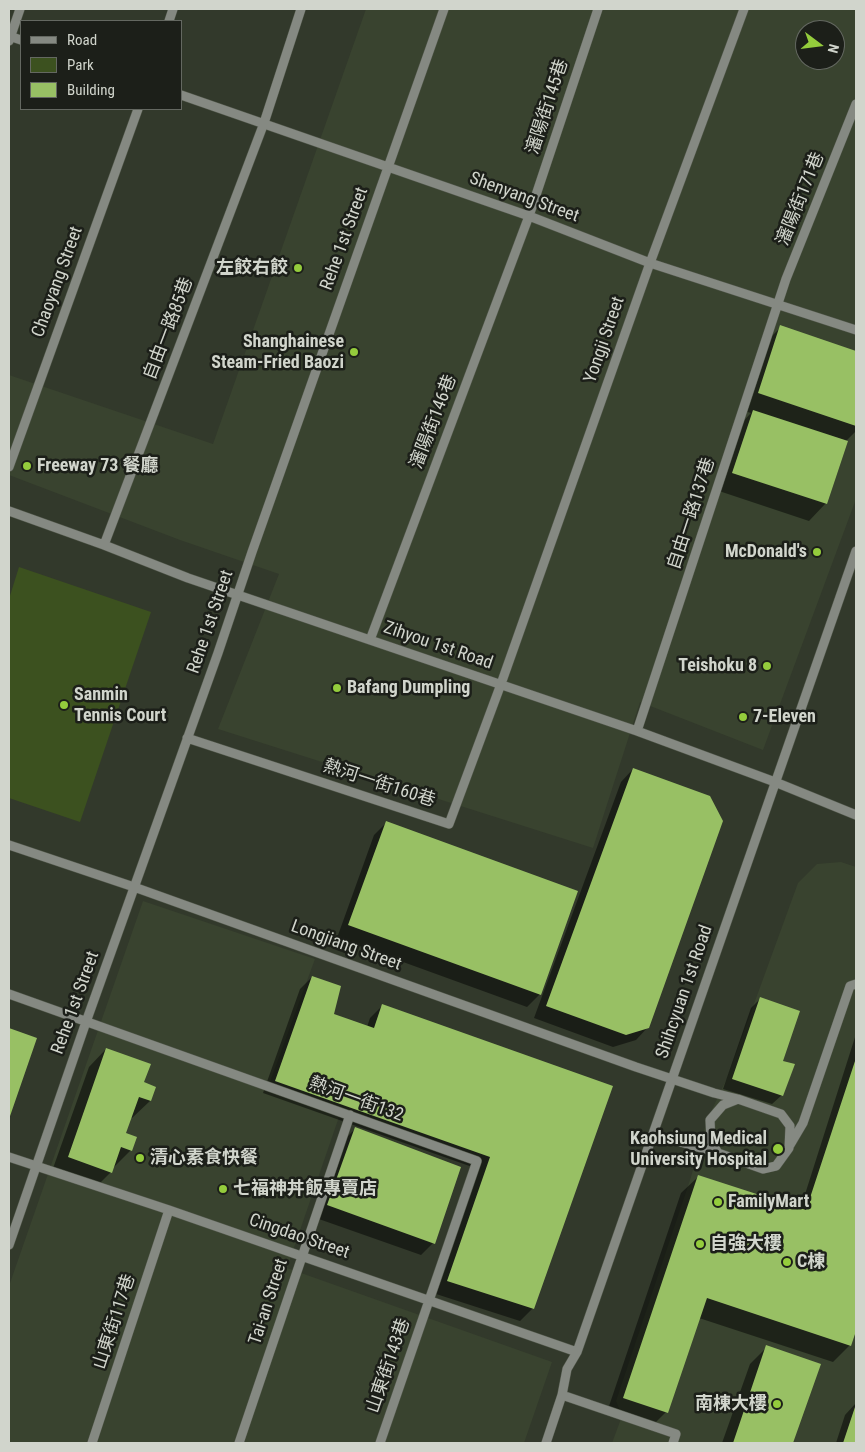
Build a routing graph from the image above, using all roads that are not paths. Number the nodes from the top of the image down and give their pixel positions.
1 (20, 9) edge
2 (301, 9) edge
3 (444, 9) edge
4 (598, 9) edge
5 (744, 9) edge
6 (9, 38) edge
7 (182, 95) edge
8 (856, 104) edge
9 (138, 110) edge
10 (264, 123) junction
11 (388, 167) junction
12 (529, 216) junction
13 (650, 263) junction
14 (778, 306) junction
15 (856, 330) edge
16 (9, 467) edge
17 (9, 511) edge
18 (104, 545) junction
19 (856, 551) edge
20 (237, 595) junction
21 (370, 640) junction
22 (501, 684) junction
23 (638, 731) junction
24 (187, 738) junction
25 (775, 782) junction
26 (856, 815) edge
27 (9, 845) edge
28 (134, 888) junction
29 (856, 984) edge
30 (9, 994) edge
31 (86, 1022) junction
32 (672, 1079) junction
33 (738, 1099) junction
34 (350, 1115) junction
35 (653, 1134) junction
36 (789, 1148) junction
37 (718, 1153) junction
38 (9, 1157) edge
39 (36, 1167) junction
40 (169, 1210) junction
41 (9, 1245) edge
42 (302, 1256) junction
43 (429, 1300) junction
44 (577, 1352) junction
45 (562, 1395) junction
46 (92, 1443) edge
47 (239, 1443) edge
48 (380, 1443) edge
49 (546, 1443) edge
50 (673, 1443) edge

1 - 6 street
2 - 10 street, 自由一路85巷
3 - 11 street, Rehe 1st Street
4 - 12 street, 瀋陽街145巷
5 - 13 street, Yongji Street
7 - 10 street, Shenyang Street
8 - 14 street, 瀋陽街171巷
9 - 16 street, Chaoyang Street
10 - 11 street, Shenyang Street
10 - 18 street, 自由一路85巷
11 - 12 street, Shenyang Street
11 - 20 street, Rehe 1st Street
12 - 13 street, Shenyang Street
12 - 21 street, 瀋陽街146巷
13 - 14 street, Shenyang Street
13 - 22 street, Yongji Street
14 - 15 street, Shenyang Street
14 - 23 street, 自由一路137巷
17 - 18 street, Zihyou 1st Road
18 - 20 street, Zihyou 1st Road
19 - 25 street, Shihcyuan 1st Road
20 - 21 street, Zihyou 1st Road
20 - 24 street, Rehe 1st Street
21 - 22 street, Zihyou 1st Road
22 - 23 street, Zihyou 1st Road
22 - 24 street, 熱河一街160巷
23 - 25 street, Zihyou 1st Road
24 - 28 street, Rehe 1st Street
25 - 26 street, Zihyou 1st Road
25 - 32 street, Shihcyuan 1st Road
27 - 28 street, Longjiang Street
28 - 31 street, Rehe 1st Street
28 - 32 street, Longjiang Street
29 - 36 street
30 - 31 street, 熱河一街132
31 - 34 street, 熱河一街132
31 - 39 street, Rehe 1st Street
32 - 33 street, Longjiang Street
32 - 35 street, Shihcyuan 1st Road
33 - 36 street
33 - 37 street
34 - 42 street, Tai-an Street
34 - 43 street, 熱河一街132
35 - 37 street
35 - 44 street, Shihcyuan 1st Road
36 - 37 street
38 - 39 street, Cingdao Street
39 - 40 street, Cingdao Street
39 - 41 street, Rehe 1st Street
40 - 42 street, Cingdao Street
40 - 46 street, 山東街117巷
42 - 43 street, Cingdao Street
42 - 47 street, Tai-an Street
43 - 44 street, Cingdao Street
43 - 48 street, 山東街143巷
44 - 45 street, Shihcyuan 1st Road
45 - 49 street, Shihcyuan 1st Road
45 - 50 street

